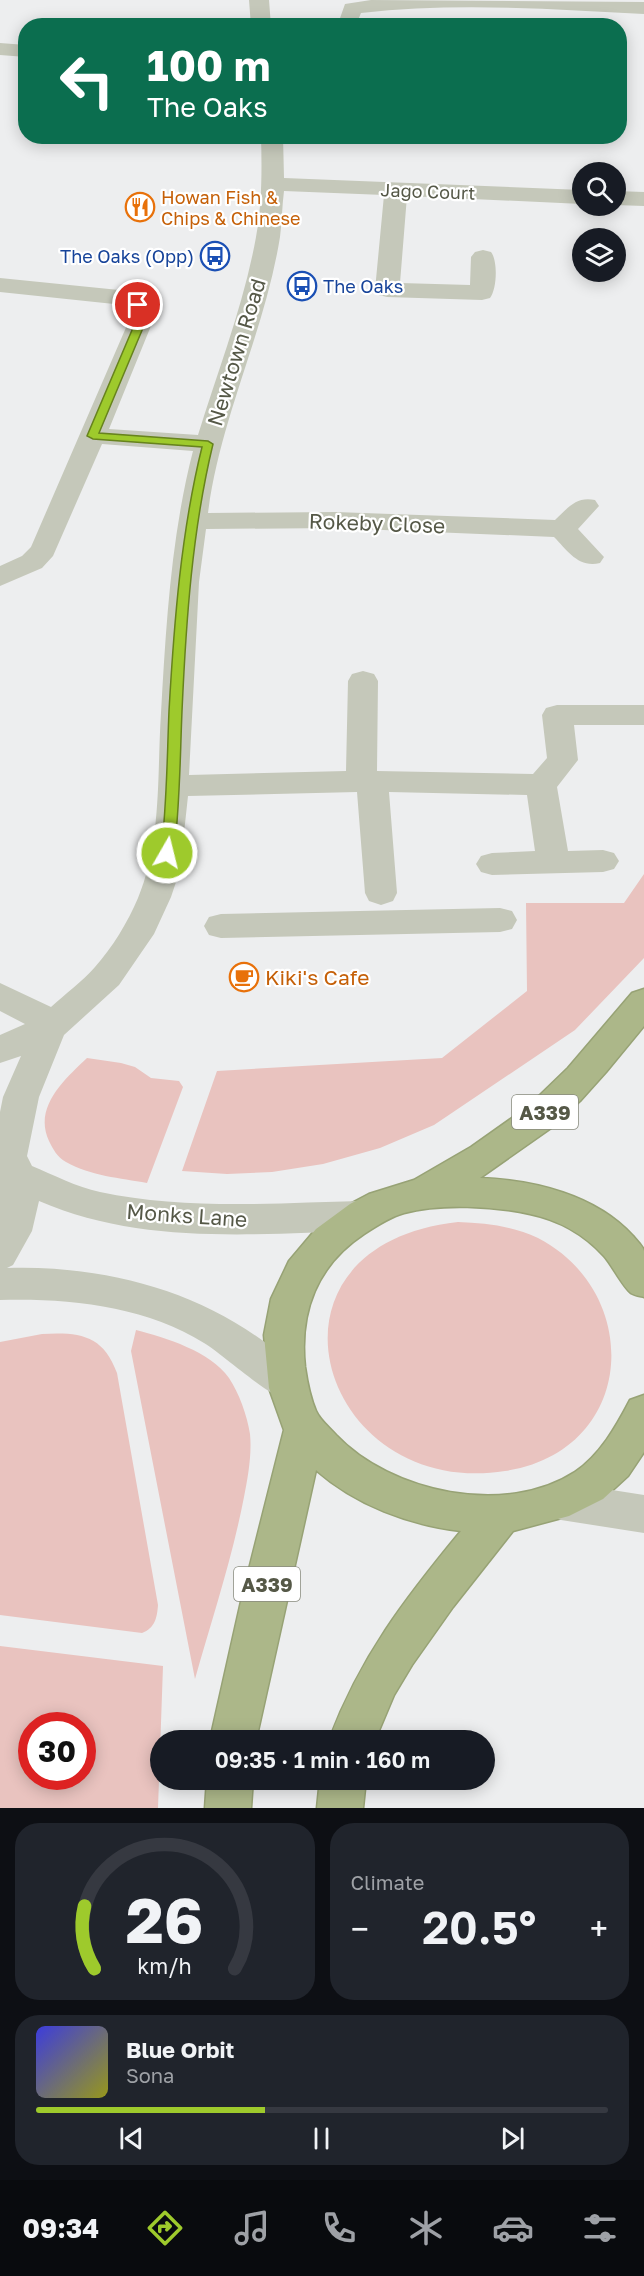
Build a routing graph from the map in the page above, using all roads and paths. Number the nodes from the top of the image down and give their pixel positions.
1 (259, 0) edge
2 (644, 8) edge
3 (260, 18) edge
4 (350, 18) edge
5 (0, 49) edge
6 (18, 50) edge
7 (272, 144) edge
8 (273, 184) junction
9 (396, 189) junction
10 (572, 197) edge
11 (626, 198) edge
12 (644, 199) edge
13 (483, 257) dead end
14 (0, 285) edge
15 (93, 436) junction
16 (208, 444) junction
17 (585, 506) dead end
18 (193, 521) junction
19 (562, 529) junction
20 (590, 557) dead end
21 (0, 577) edge
22 (363, 681) dead end
23 (644, 715) edge
24 (366, 781) junction
25 (541, 785) junction
26 (173, 786) junction
27 (552, 852) junction
28 (603, 861) dead end
29 (492, 864) dead end
30 (381, 892) dead end
31 (500, 920) dead end
32 (221, 926) dead end
33 (0, 996) edge
34 (644, 1002) edge
35 (52, 1026) junction
36 (0, 1050) edge
37 (9, 1159) edge
38 (422, 1194) junction
39 (361, 1216) junction
40 (0, 1254) edge
41 (644, 1280) edge
42 (0, 1284) edge
43 (286, 1382) junction
44 (644, 1413) edge
45 (305, 1430) junction
46 (561, 1501) junction
47 (501, 1514) junction
48 (644, 1514) edge
49 (235, 1730) edge
50 (355, 1730) edge
51 (229, 1790) edge
52 (342, 1790) edge
53 (228, 1808) edge
54 (340, 1808) edge

1 - 3 street
2 - 4 street
5 - 6 street
7 - 8 street, Newtown Road
8 - 9 street, Jago Court
8 - 16 street, Newtown Road
9 - 10 street, Jago Court
9 - 13 street
11 - 12 street
14 - 15 street
15 - 16 street
15 - 21 street
16 - 18 street, Newtown Road
17 - 19 street
18 - 19 street, Rokeby Close
18 - 26 street, Newtown Road
19 - 20 street
22 - 24 street
23 - 25 street
24 - 25 street
24 - 26 street
24 - 30 street
25 - 27 street
26 - 35 street, Newtown Road
27 - 28 street
27 - 29 street
31 - 32 street
33 - 35 street
34 - 38 highway, A339
35 - 36 street, Newtown Road
35 - 37 street, Newtown Road
37 - 39 street, Monks Lane
37 - 40 street, Newtown Road
38 - 39 highway
38 - 41 highway
39 - 43 highway
42 - 43 street
43 - 45 highway
44 - 46 highway
45 - 47 highway
45 - 49 highway, A339
46 - 47 highway
46 - 48 street
47 - 50 highway
51 - 53 highway
52 - 54 highway

